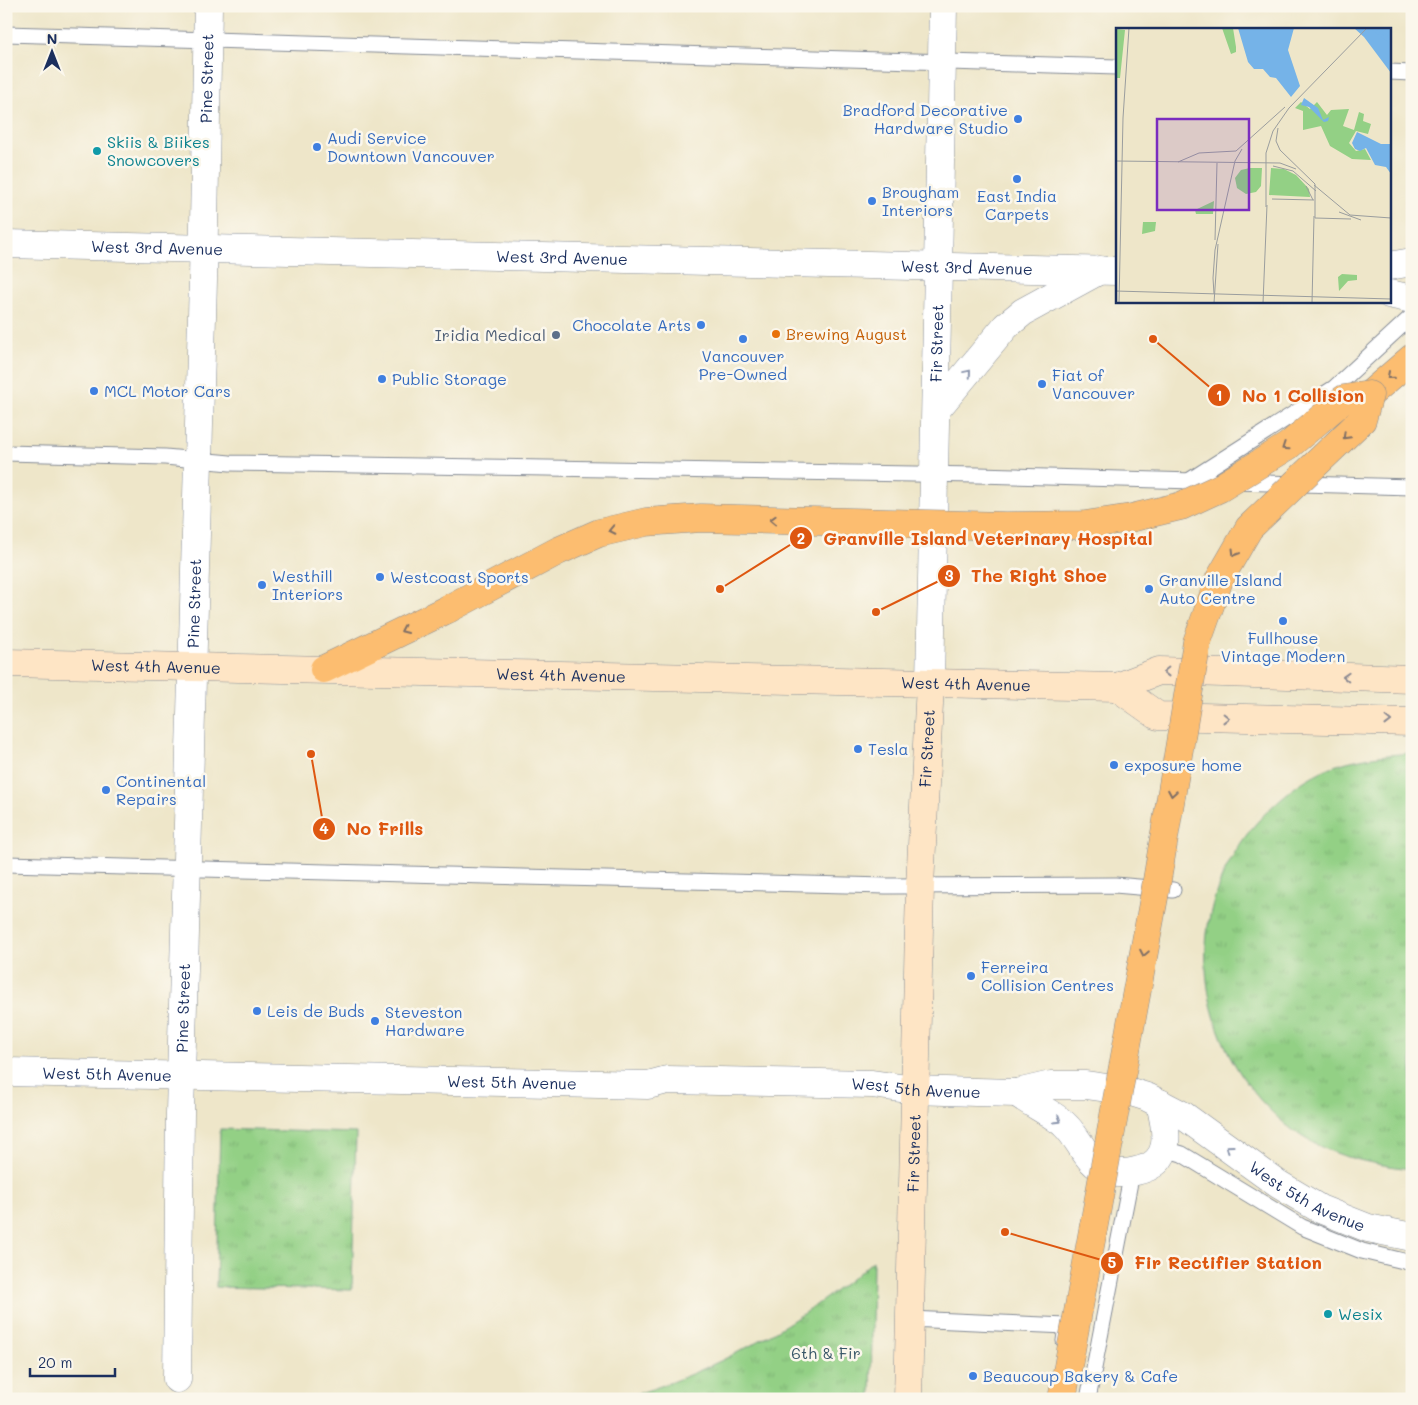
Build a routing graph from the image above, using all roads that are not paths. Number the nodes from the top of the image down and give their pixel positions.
1 (208, 6) edge
2 (943, 6) edge
3 (6, 34) edge
4 (207, 39) junction
5 (942, 62) junction
6 (1116, 67) edge
7 (1390, 72) edge
8 (1412, 73) edge
9 (6, 244) edge
10 (203, 250) junction
11 (1412, 262) edge
12 (1390, 266) edge
13 (938, 267) junction
14 (1108, 271) edge
15 (1390, 294) edge
16 (1412, 299) edge
17 (1412, 316) edge
18 (1412, 358) edge
19 (1369, 395) junction
20 (936, 410) junction
21 (6, 453) edge
22 (197, 460) junction
23 (935, 475) junction
24 (1187, 482) junction
25 (1412, 487) edge
26 (6, 663) edge
27 (193, 667) junction
28 (324, 669) junction
29 (1412, 679) edge
30 (930, 684) junction
31 (1117, 687) junction
32 (1412, 722) edge
33 (6, 864) edge
34 (187, 868) junction
35 (920, 886) junction
36 (1173, 890) dead end
37 (6, 1072) edge
38 (182, 1075) junction
39 (914, 1090) junction
40 (1017, 1093) junction
41 (1160, 1103) junction
42 (1165, 1149) junction
43 (1132, 1172) junction
44 (1412, 1237) edge
45 (1412, 1263) edge
46 (909, 1319) junction
47 (177, 1379) dead end
48 (908, 1399) edge
49 (1053, 1399) edge
50 (1062, 1399) edge
51 (1088, 1399) edge

1 - 4 street, Pine Street
2 - 5 street, Fir Street
3 - 4 lane
4 - 5 lane
4 - 10 street, Pine Street
5 - 6 lane
5 - 13 street, Fir Street
7 - 8 lane
9 - 10 street, West 3rd Avenue
10 - 13 street, West 3rd Avenue
10 - 22 street, Pine Street
11 - 12 street
13 - 14 street, West 3rd Avenue
13 - 20 street, Fir Street
20 -> 14 street
15 - 16 street
17 - 24 lane
18 -> 19 highway
19 -> 28 highway, bridge
19 -> 50 highway, bridge
20 - 23 street, Fir Street
21 - 22 lane
22 - 23 lane
22 - 27 street, Pine Street
23 - 24 lane
23 - 30 street, Fir Street
24 - 25 lane
26 - 27 main road, West 4th Avenue
27 - 28 main road, West 4th Avenue
27 - 34 street, Pine Street
28 - 30 main road, West 4th Avenue
29 -> 31 main road, West 4th Avenue
30 - 31 main road, West 4th Avenue
30 - 35 main road, Fir Street
31 -> 32 main road
33 - 34 lane
34 - 35 lane
34 - 38 street, Pine Street
35 - 36 lane
35 - 39 main road, Fir Street
37 - 38 street, West 5th Avenue
38 - 39 street, West 5th Avenue
38 - 47 street, Pine Street
39 - 40 street, West 5th Avenue
39 - 46 main road, Fir Street
40 - 41 street, West 5th Avenue
40 -> 43 street
41 - 42 street
44 -> 41 street, West 5th Avenue
42 - 43 street
42 - 45 lane
43 - 51 lane
46 - 48 main road, Fir Street
46 - 49 lane

